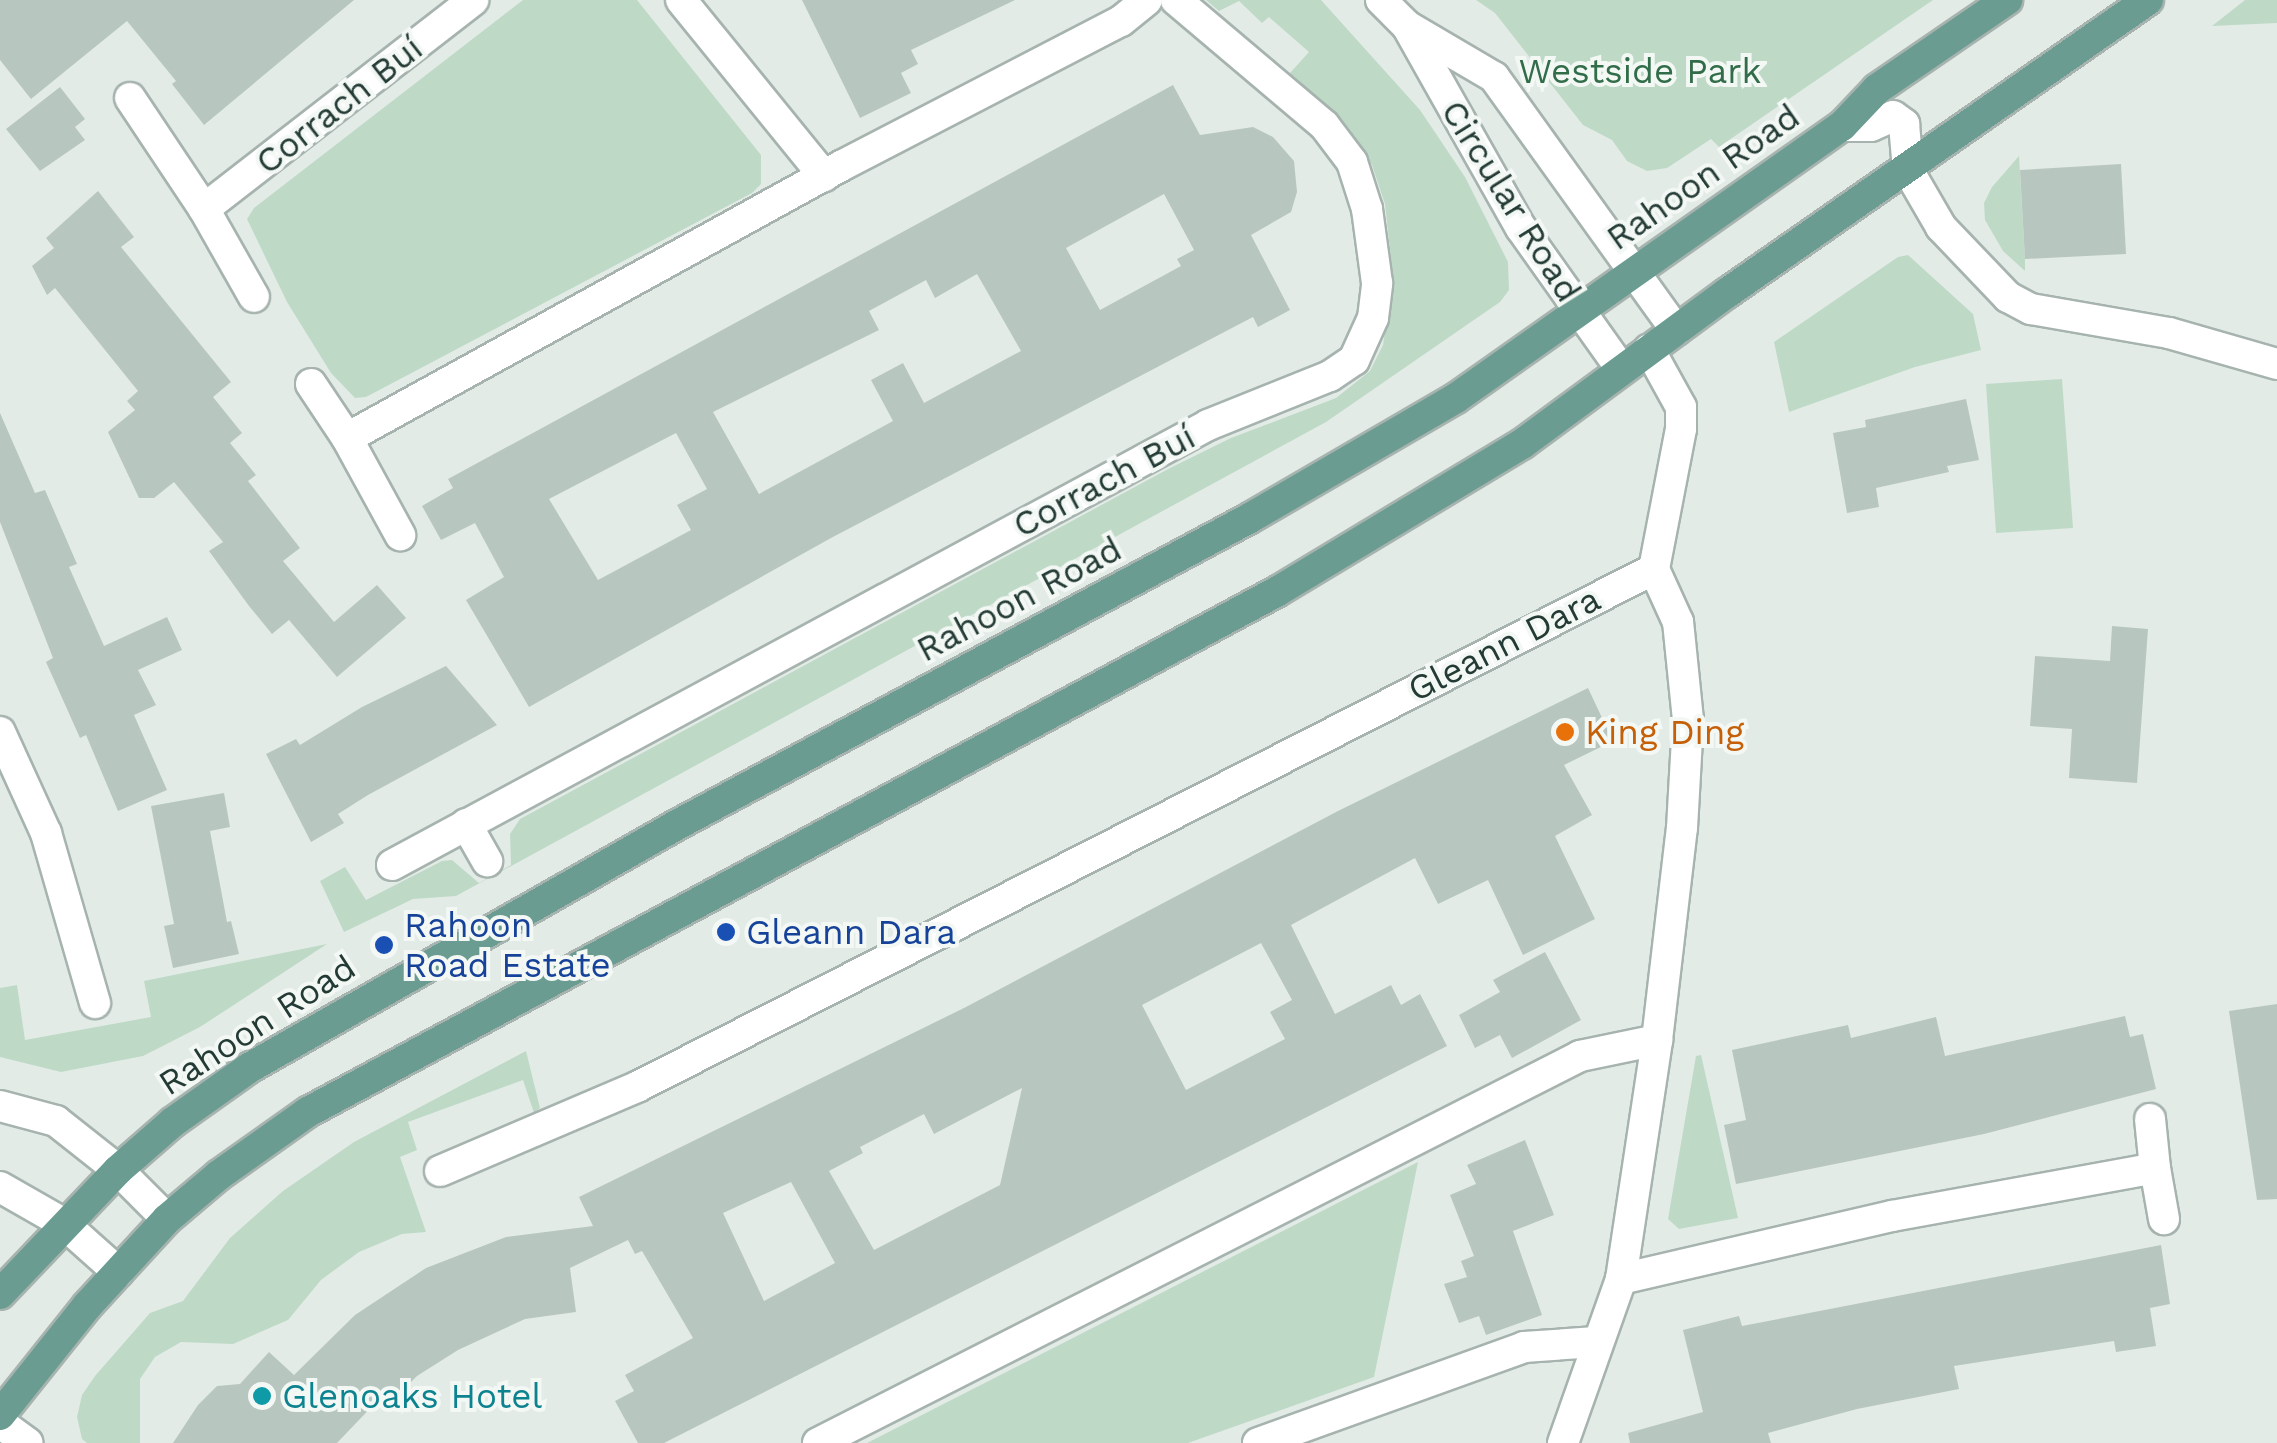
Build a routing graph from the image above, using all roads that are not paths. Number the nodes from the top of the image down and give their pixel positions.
1 (473, 0) edge
2 (681, 0) edge
3 (1147, 0) edge
4 (1176, 0) edge
5 (1381, 0) edge
6 (2007, 0) edge
7 (2148, 0) edge
8 (1407, 26) junction
9 (130, 98) dead end
10 (1842, 126) junction
11 (1908, 170) junction
12 (824, 176) junction
13 (204, 210) junction
14 (1635, 271) junction
15 (254, 297) dead end
16 (1580, 310) junction
17 (1676, 330) junction
18 (1650, 350) junction
19 (2277, 364) edge
20 (1622, 370) junction
21 (311, 384) dead end
22 (348, 438) junction
23 (400, 535) dead end
24 (1654, 568) junction
25 (0, 732) edge
26 (466, 824) junction
27 (488, 861) dead end
28 (392, 865) dead end
29 (95, 1002) dead end
30 (1657, 1040) junction
31 (0, 1106) edge
32 (2150, 1119) dead end
33 (2155, 1168) junction
34 (118, 1170) junction
35 (440, 1171) dead end
36 (0, 1187) edge
37 (167, 1219) junction
38 (2164, 1219) dead end
39 (63, 1223) junction
40 (118, 1272) junction
41 (1621, 1279) junction
42 (0, 1294) edge
43 (1596, 1342) junction
44 (0, 1414) edge
45 (0, 1423) edge
46 (28, 1443) edge
47 (818, 1443) edge
48 (1258, 1443) edge
49 (1563, 1443) edge

1 - 13 street, Corrach Buí
2 - 12 street
3 - 12 street
4 - 26 street, Corrach Buí
5 - 8 street, Circular Road
6 - 10 main road
7 - 11 main road
8 - 14 street, Circular Road
8 - 16 street, Circular Road
9 - 13 street
10 - 11 street, Rahoon Road
10 - 14 main road, Rahoon Road
11 - 17 main road
11 - 19 street, Rahoon Road
12 - 22 street
13 - 15 street
14 - 16 main road, Rahoon Road
14 - 17 street, Circular Road
16 - 20 street, Circular Road
16 - 34 main road, Rahoon Road
17 - 18 main road
18 - 20 main road
18 - 24 street
20 - 37 main road
21 - 22 street
22 - 23 street
24 - 30 street
24 - 35 street, Gleann Dara
25 - 29 street
26 - 27 street
26 - 28 street, Corrach Buí
30 - 41 street
30 - 47 street
31 - 34 street
32 - 33 street
33 - 38 street
33 - 41 street
34 - 37 street
34 - 39 main road, Rahoon Road
36 - 39 street
37 - 40 main road
39 - 40 street
39 - 42 main road, Rahoon Road
40 - 44 main road
41 - 43 street
43 - 48 street
43 - 49 street
45 - 46 street

